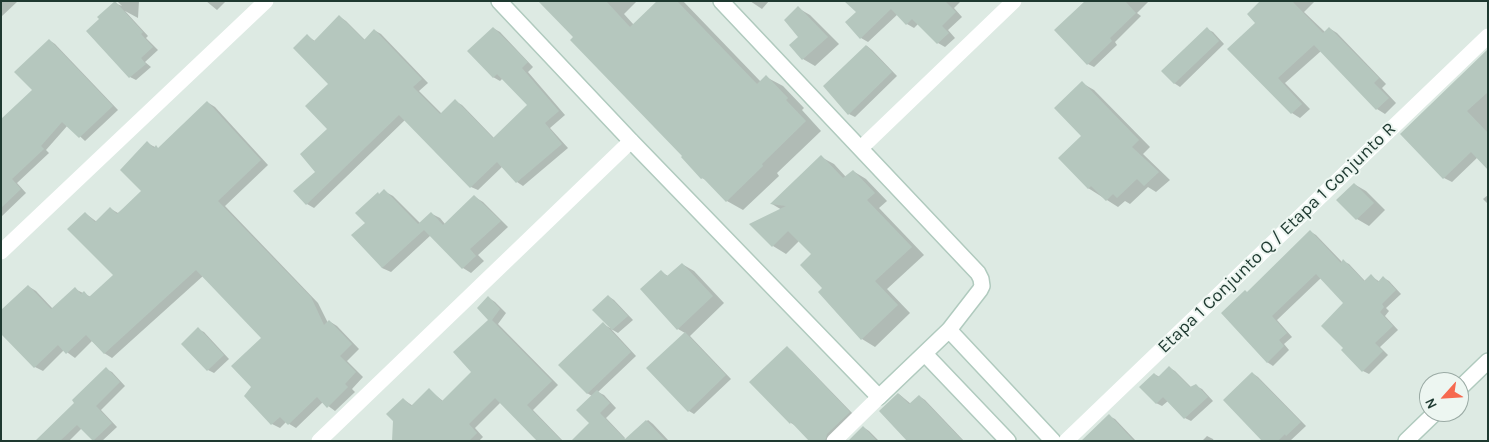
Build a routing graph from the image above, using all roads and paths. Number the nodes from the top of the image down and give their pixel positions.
1 (266, 1) edge
2 (500, 1) edge
3 (721, 1) edge
4 (1014, 1) edge
5 (1488, 36) edge
6 (631, 141) junction
7 (861, 148) junction
8 (1, 252) edge
9 (949, 330) junction
10 (925, 354) junction
11 (1488, 361) edge
12 (1469, 379) edge
13 (879, 397) junction
14 (1426, 422) edge
15 (319, 441) edge
16 (834, 441) edge
17 (1008, 441) edge
18 (1053, 441) edge
19 (1066, 441) edge
20 (1406, 441) edge

1 - 8 street
2 - 6 street
3 - 7 street
4 - 7 street
5 - 19 street, Etapa 1 Conjunto Q / Etapa 1 Conjunto R
6 - 13 street
6 - 15 street
7 - 9 street
9 - 10 street
9 - 18 street
10 - 13 street
10 - 17 street
11 - 12 street
13 - 16 street
14 - 20 street

